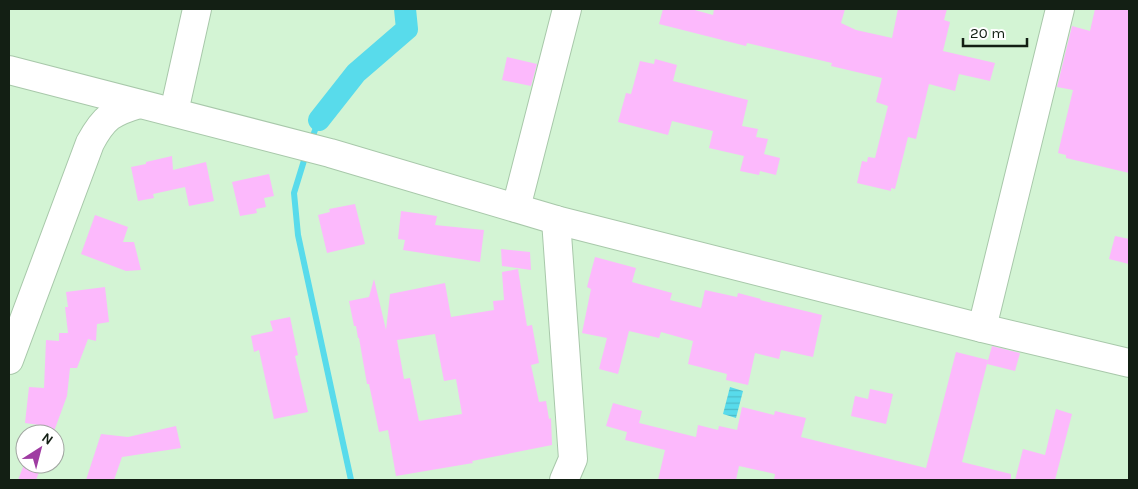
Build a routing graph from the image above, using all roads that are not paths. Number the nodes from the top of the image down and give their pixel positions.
1 (197, 9) edge
2 (567, 9) edge
3 (1060, 9) edge
4 (9, 70) edge
5 (63, 84) junction
6 (139, 104) junction
7 (174, 112) junction
8 (90, 143) junction
9 (516, 208) junction
10 (556, 220) junction
11 (982, 328) junction
12 (9, 360) edge
13 (1129, 363) edge
14 (564, 480) edge

1 - 7 street
2 - 9 street
3 - 11 street
4 - 5 street
5 - 6 street
5 - 8 street
6 - 7 street
6 - 8 street
7 - 9 street
8 - 12 street
9 - 10 street
10 - 11 street
10 - 14 street
11 - 13 street

